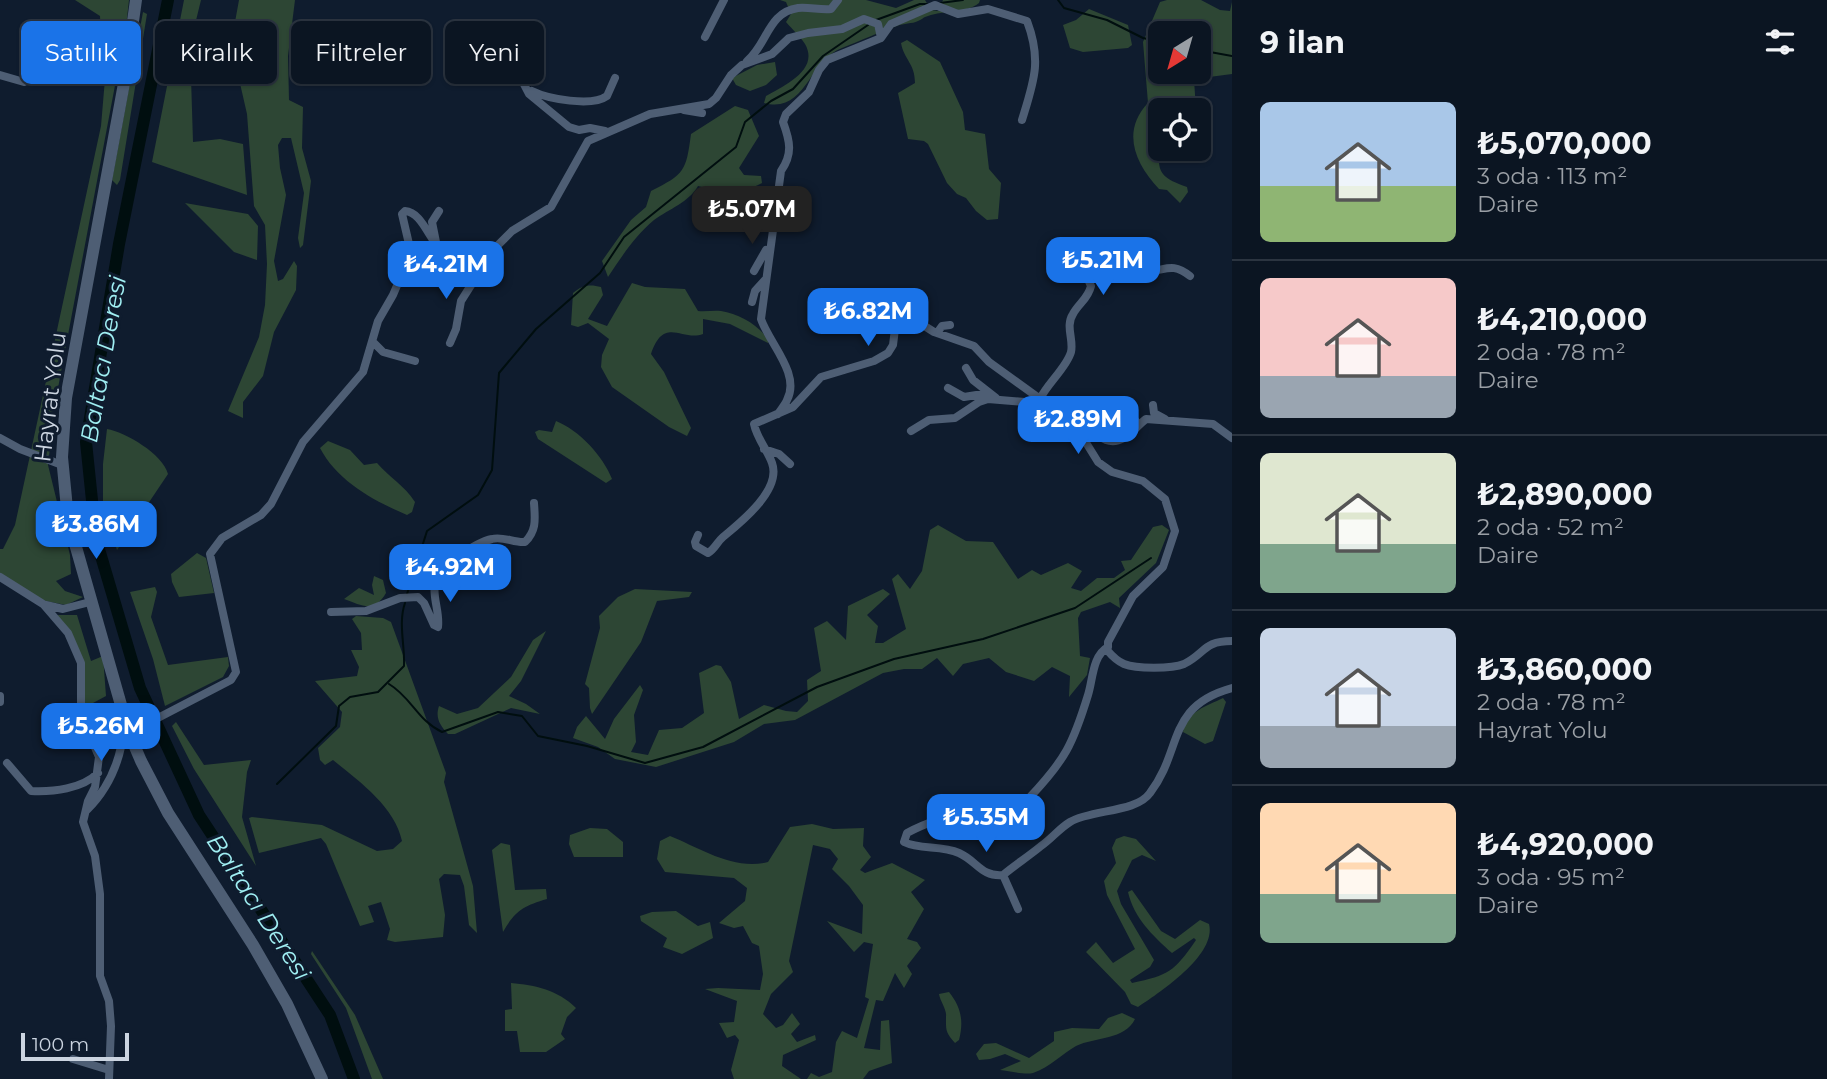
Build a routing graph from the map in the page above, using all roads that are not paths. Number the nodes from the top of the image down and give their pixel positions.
1 (136, 0) edge
2 (724, 0) edge
3 (838, 0) edge
4 (705, 37) dead end
5 (881, 38) junction
6 (742, 65) junction
7 (0, 75) edge
8 (615, 78) dead end
9 (21, 81) edge
10 (523, 86) joint
11 (675, 108) junction
12 (702, 113) dead end
13 (1022, 120) dead end
14 (608, 132) junction
15 (439, 211) dead end
16 (773, 234) junction
17 (436, 245) junction
18 (479, 264) junction
19 (754, 271) dead end
20 (1190, 275) dead end
21 (765, 280) junction
22 (752, 302) dead end
23 (950, 325) dead end
24 (937, 333) junction
25 (374, 343) junction
26 (450, 343) dead end
27 (415, 360) dead end
28 (966, 368) dead end
29 (948, 388) dead end
30 (989, 393) junction
31 (1040, 399) junction
32 (998, 400) junction
33 (1153, 405) dead end
34 (1128, 411) dead end
35 (778, 414) junction
36 (1072, 422) junction
37 (1177, 423) junction
38 (1138, 424) junction
39 (911, 431) dead end
40 (0, 438) edge
41 (1232, 438) edge
42 (764, 449) junction
43 (790, 464) dead end
44 (62, 465) junction
45 (534, 503) dead end
46 (698, 534) dead end
47 (0, 577) edge
48 (90, 602) junction
49 (43, 604) junction
50 (331, 611) dead end
51 (1232, 641) edge
52 (1108, 647) junction
53 (1232, 688) edge
54 (0, 696) edge
55 (0, 702) edge
56 (125, 718) junction
57 (133, 732) junction
58 (7, 763) dead end
59 (97, 773) junction
60 (85, 813) junction
61 (1003, 875) junction
62 (1018, 909) dead end
63 (74, 1059) dead end
64 (109, 1074) edge
65 (321, 1079) edge

1 - 44 main road, Hayrat Yolu
2 - 4 street
3 - 6 street
5 - 6 street
5 - 13 street
5 - 16 street
6 - 11 street
7 - 9 street
8 - 10 street
10 - 14 street
11 - 12 street
11 - 14 street
14 - 18 street
15 - 17 street
16 - 19 street
16 - 21 street
17 - 18 street
17 - 25 street
18 - 26 street
20 - 31 street
21 - 22 street
21 - 35 street
23 - 24 street
24 - 31 street
24 - 35 street
25 - 27 street
25 - 57 street
28 - 30 street
29 - 30 street
30 - 32 street
31 - 32 street
31 - 36 street
32 - 39 street
33 - 37 street
34 - 38 street
35 - 42 street
36 - 38 street
36 - 52 street
37 - 38 street
37 - 41 street
40 - 44 street
42 - 43 street
42 - 46 street
44 - 48 main road, Hayrat Yolu
45 - 50 street
47 - 49 street
48 - 49 street
48 - 56 main road, Hayrat Yolu
49 - 59 street
51 - 52 street
52 - 61 street
53 - 61 street
54 - 55 street
56 - 57 main road, Hayrat Yolu
56 - 60 street
57 - 65 main road, Hayrat Yolu
58 - 59 street
59 - 60 street
60 - 64 street
61 - 62 street
63 - 64 street

